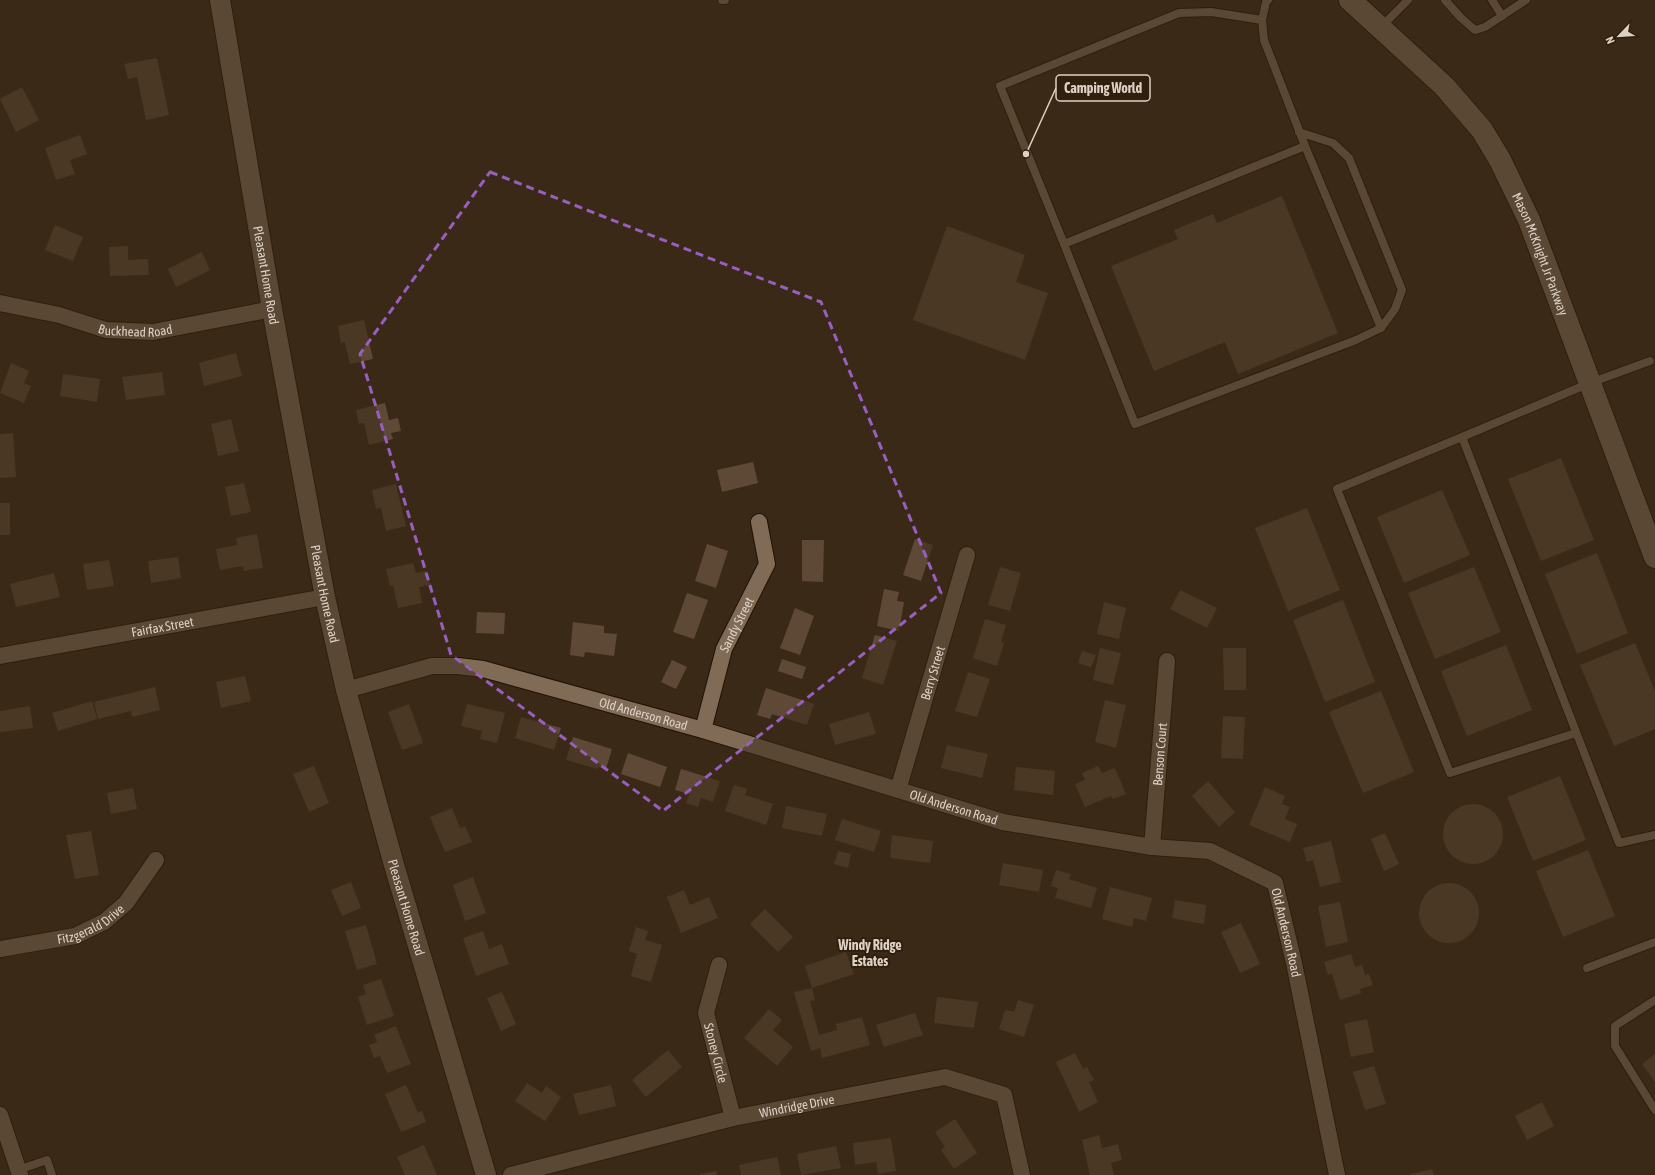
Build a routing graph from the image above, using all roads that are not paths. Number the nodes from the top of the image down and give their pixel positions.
1 (220, 0) edge
2 (722, 0) edge
3 (725, 0) edge
4 (1268, 0) edge
5 (1350, 0) edge
6 (1408, 0) edge
7 (1445, 0) edge
8 (1492, 0) edge
9 (1526, 0) edge
10 (1502, 16) junction
11 (1262, 20) junction
12 (1380, 28) junction
13 (1300, 132) junction
14 (1305, 146) junction
15 (1064, 244) junction
16 (0, 303) edge
17 (272, 309) junction
18 (1381, 328) junction
19 (1650, 361) dead end
20 (1590, 383) junction
21 (1462, 437) junction
22 (759, 522) dead end
23 (967, 555) dead end
24 (1655, 557) edge
25 (325, 596) junction
26 (0, 656) edge
27 (1167, 660) dead end
28 (346, 690) junction
29 (703, 730) junction
30 (1576, 733) junction
31 (898, 790) junction
32 (1655, 835) edge
33 (1152, 848) junction
34 (156, 860) dead end
35 (1655, 942) edge
36 (0, 949) edge
37 (719, 965) dead end
38 (1587, 968) dead end
39 (1655, 1000) edge
40 (1655, 1110) edge
41 (0, 1115) edge
42 (733, 1118) junction
43 (19, 1172) edge
44 (52, 1175) edge
45 (486, 1175) edge
46 (511, 1175) edge
47 (1022, 1175) edge
48 (1337, 1175) edge

1 - 17 street, Pleasant Home Road
2 - 3 lane
4 - 11 lane
5 - 12 main road, Mason McKnight Jr Parkway
6 - 12 lane
7 - 10 lane
8 - 10 lane
9 - 10 lane
11 - 13 lane
11 - 15 lane
12 - 20 main road, Mason McKnight Jr Parkway
13 - 14 lane
13 - 18 lane
14 - 15 lane
14 - 18 lane
15 - 18 lane
16 - 17 street, Buckhead Road
17 - 25 street, Pleasant Home Road
19 - 20 lane
20 - 21 lane
20 - 24 main road, Mason McKnight Jr Parkway
21 - 30 lane
21 - 30 lane
22 - 29 street, Sandy Street
23 - 31 street, Berry Street
25 - 26 street, Fairfax Street
25 - 28 street, Pleasant Home Road
27 - 33 street, Benson Court
28 - 29 street, Old Anderson Road
28 - 45 street, Pleasant Home Road
29 - 31 street, Old Anderson Road
30 - 32 lane
31 - 33 street, Old Anderson Road
33 - 48 street, Old Anderson Road
34 - 36 street, Fitzgerald Drive
35 - 38 lane
37 - 42 street, Stoney Circle
39 - 40 lane
41 - 43 street
42 - 46 street, Windridge Drive
42 - 47 street, Windridge Drive
43 - 44 lane

